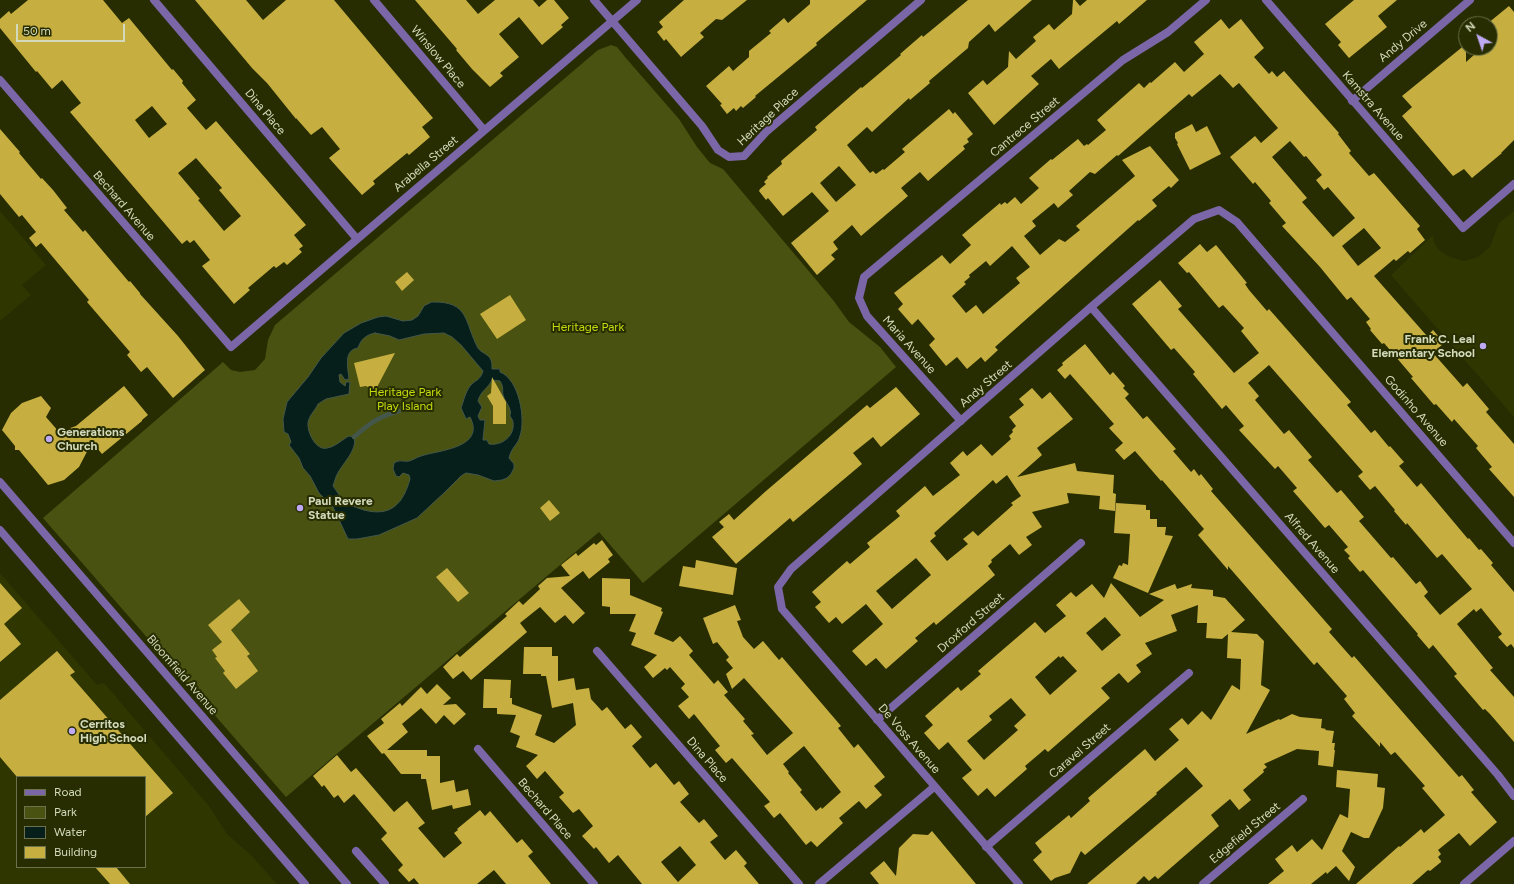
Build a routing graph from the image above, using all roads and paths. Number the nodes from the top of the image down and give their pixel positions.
1 (154, 0) edge
2 (374, 0) edge
3 (594, 0) edge
4 (637, 0) edge
5 (921, 0) edge
6 (1206, 0) edge
7 (1266, 0) edge
8 (1470, 0) edge
9 (612, 21) junction
10 (0, 80) edge
11 (1352, 101) junction
12 (484, 130) junction
13 (1514, 184) edge
14 (1237, 222) joint
15 (357, 239) junction
16 (864, 277) joint
17 (1091, 307) junction
18 (231, 347) joint
19 (961, 422) junction
20 (0, 482) edge
21 (0, 530) edge
22 (1081, 543) dead end
23 (1514, 543) edge
24 (782, 609) joint
25 (597, 651) dead end
26 (1189, 673) dead end
27 (877, 720) junction
28 (478, 749) dead end
29 (934, 786) junction
30 (1514, 796) edge
31 (1303, 800) dead end
32 (1514, 841) edge
33 (986, 847) junction
34 (356, 851) dead end
35 (305, 884) edge
36 (347, 884) edge
37 (385, 884) edge
38 (594, 884) edge
39 (799, 884) edge
40 (819, 884) edge
41 (1019, 884) edge
42 (1203, 884) edge
43 (1464, 884) edge

1 - 15 street, Dina Place
2 - 12 street, Winslow Place
3 - 9 street, Heritage Place
4 - 9 street, Arabella Street
5 - 9 street, Heritage Place
6 - 16 street, Cantrece Street
7 - 11 street, Kamstra Avenue
8 - 11 street, Andy Drive
9 - 12 street, Arabella Street
10 - 18 street, Bechard Avenue
11 - 13 street, Kamstra Avenue
12 - 15 street, Arabella Street
14 - 17 street, Andy Street
14 - 23 street, Godinho Avenue
15 - 18 street, Arabella Street
16 - 19 street, Maria Avenue
17 - 19 street, Andy Street
17 - 30 street, Alfred Avenue
19 - 24 street, Andy Street
20 - 36 street, Bloomfield Avenue
21 - 35 street
22 - 27 street, Droxford Street
24 - 27 street, De Voss Avenue
25 - 39 street, Dina Place
26 - 33 street, Caravel Street
27 - 29 street, De Voss Avenue
28 - 38 street, Bechard Place
29 - 33 street, De Voss Avenue
29 - 40 street
31 - 42 street, Edgefield Street
32 - 43 street
33 - 41 street, De Voss Avenue
34 - 37 street

